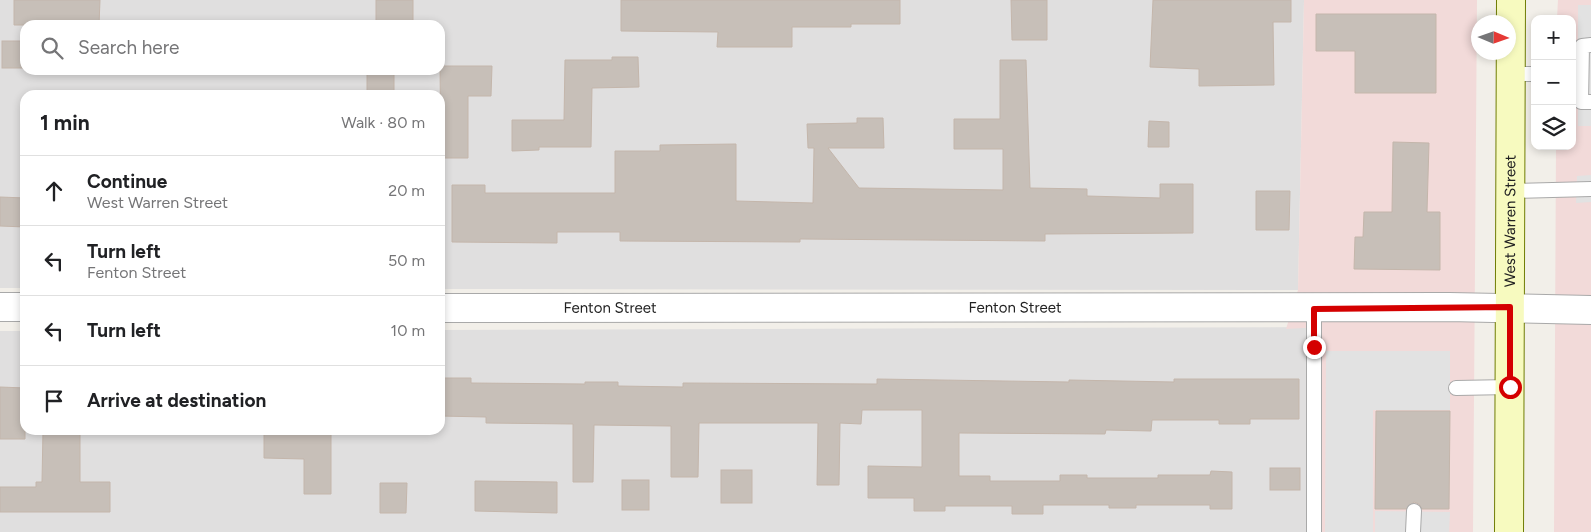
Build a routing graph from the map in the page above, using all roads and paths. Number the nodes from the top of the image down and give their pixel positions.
1 (1511, 0) edge
2 (1591, 45) edge
3 (1577, 73) edge
4 (1523, 74) edge
5 (1591, 102) edge
6 (1591, 189) edge
7 (1510, 191) junction
8 (0, 307) edge
9 (20, 307) edge
10 (1510, 307) junction
11 (445, 308) edge
12 (1314, 309) junction
13 (1591, 310) edge
14 (1510, 387) junction
15 (1456, 388) dead end
16 (1414, 511) dead end
17 (1314, 532) edge
18 (1413, 532) edge
19 (1509, 532) edge

1 - 4 main road, West Warren Street
2 - 3 lane
3 - 5 lane
4 - 7 main road, West Warren Street
6 - 7 lane
7 - 10 main road, West Warren Street
8 - 9 street
10 - 12 street, Fenton Street
10 - 13 street, Fenton Street
10 - 14 main road, West Warren Street
11 - 12 street, Fenton Street
12 - 17 lane
14 - 15 lane
14 - 19 main road, West Warren Street
16 - 18 lane

